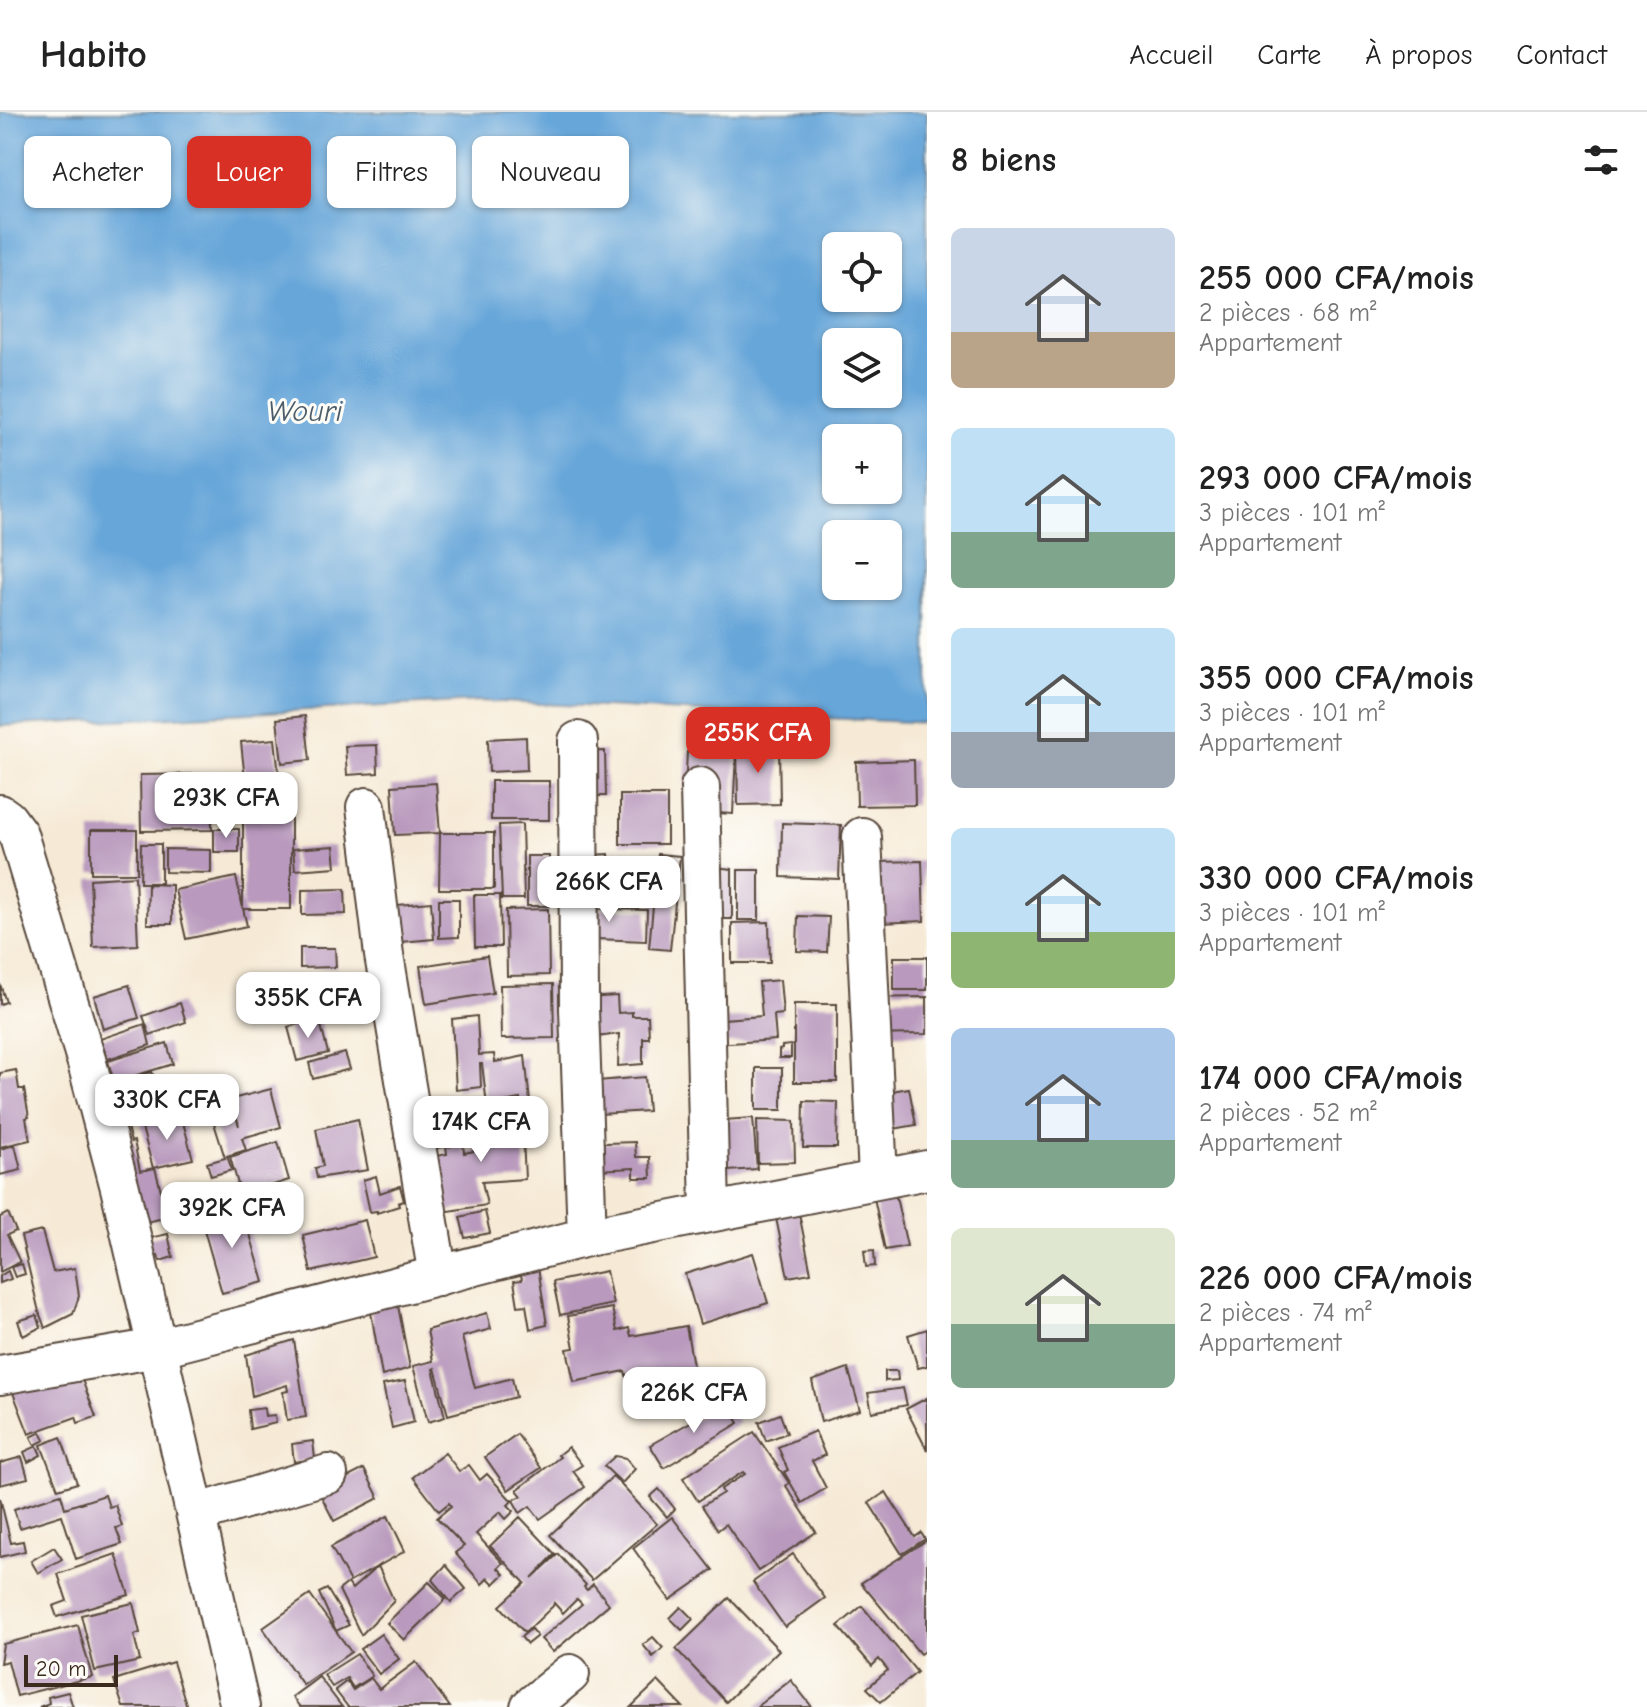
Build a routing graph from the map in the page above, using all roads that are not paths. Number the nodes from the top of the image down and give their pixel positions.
1 (578, 741) dead end
2 (700, 787) dead end
3 (366, 807) dead end
4 (0, 814) edge
5 (862, 837) dead end
6 (927, 1170) edge
7 (878, 1178) junction
8 (710, 1211) junction
9 (587, 1237) junction
10 (438, 1276) junction
11 (157, 1348) junction
12 (0, 1375) edge
13 (328, 1474) dead end
14 (196, 1514) junction
15 (570, 1674) dead end
16 (240, 1707) edge
17 (530, 1707) edge

1 - 9 street
2 - 8 street
3 - 10 street
4 - 11 street
5 - 7 street
6 - 7 street
7 - 8 street
8 - 9 street
9 - 10 street
10 - 11 street
11 - 12 street
11 - 14 street
13 - 14 street
14 - 16 street
15 - 17 street

